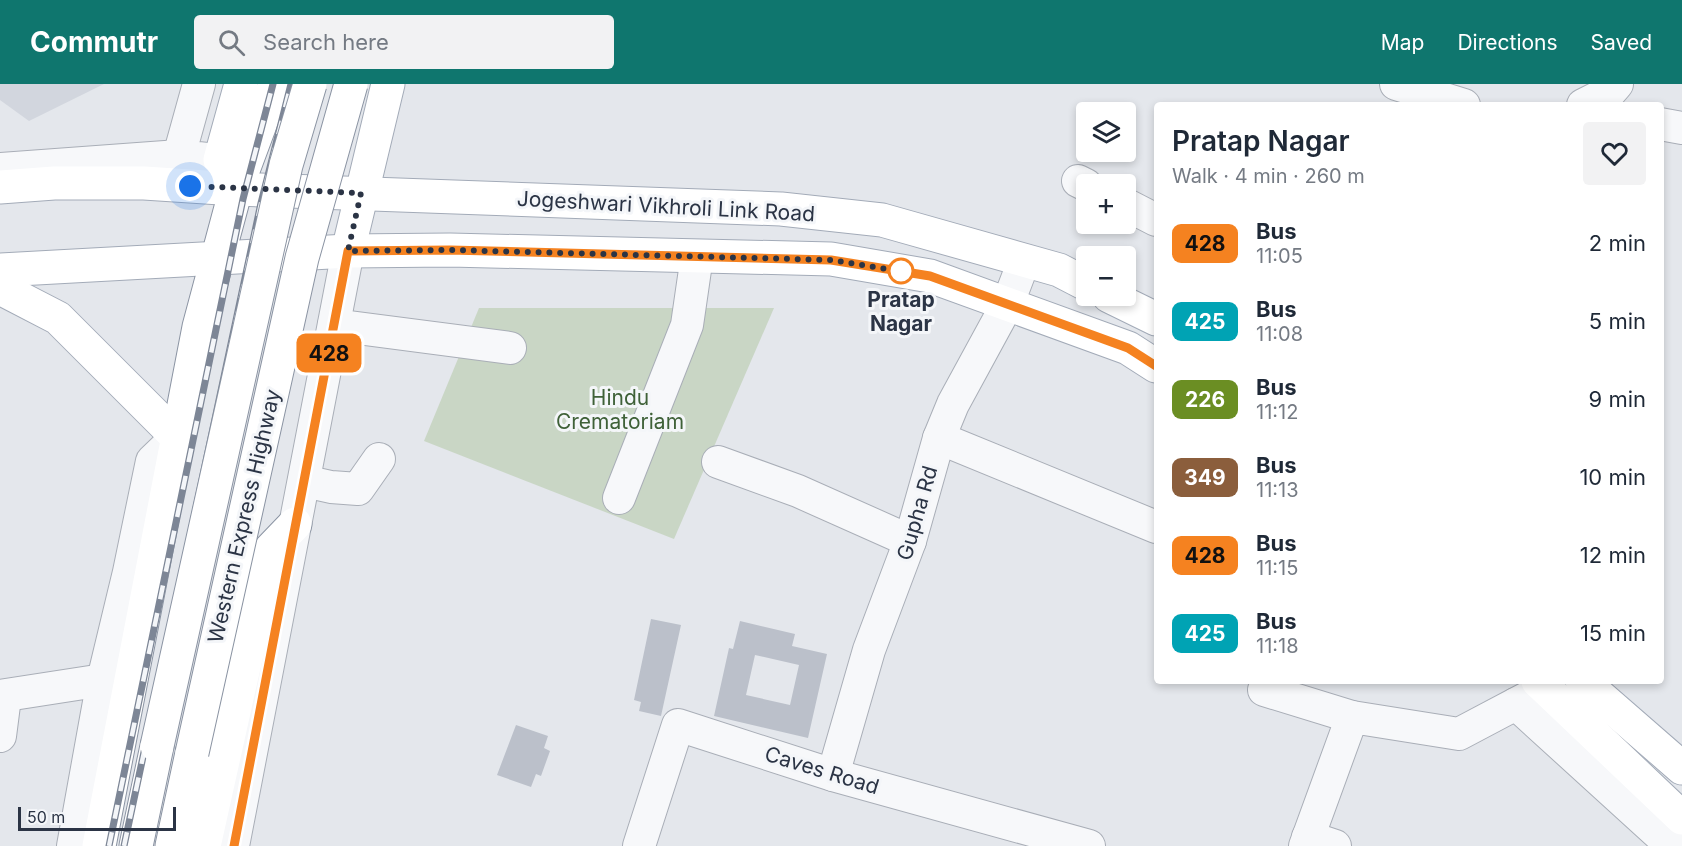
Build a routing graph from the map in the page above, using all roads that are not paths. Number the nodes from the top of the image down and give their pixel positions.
1 (199, 84) edge
2 (241, 84) edge
3 (275, 84) edge
4 (310, 84) edge
5 (351, 84) edge
6 (388, 84) edge
7 (1396, 84) edge
8 (1617, 84) edge
9 (1454, 102) edge
10 (1589, 102) edge
11 (1664, 125) edge
12 (1682, 128) edge
13 (179, 156) junction
14 (0, 169) edge
15 (233, 171) junction
16 (0, 187) edge
17 (361, 193) junction
18 (1136, 210) edge
19 (1154, 219) edge
20 (348, 251) junction
21 (697, 256) junction
22 (217, 259) junction
23 (1024, 261) junction
24 (0, 270) edge
25 (1076, 279) edge
26 (0, 288) edge
27 (1008, 303) junction
28 (1129, 306) edge
29 (1154, 318) edge
30 (334, 325) junction
31 (510, 348) dead end
32 (1154, 365) edge
33 (177, 437) junction
34 (939, 438) junction
35 (379, 459) dead end
36 (718, 462) dead end
37 (304, 481) junction
38 (619, 498) dead end
39 (296, 524) junction
40 (1154, 526) edge
41 (910, 541) junction
42 (144, 554) junction
43 (103, 680) junction
44 (1585, 684) edge
45 (1264, 690) dead end
46 (1533, 691) edge
47 (3, 696) edge
48 (1352, 717) junction
49 (0, 736) edge
50 (1682, 768) edge
51 (833, 775) junction
52 (1682, 818) edge
53 (1316, 843) edge
54 (74, 846) edge
55 (99, 846) edge
56 (136, 846) edge
57 (172, 846) edge
58 (204, 846) edge
59 (234, 846) edge
60 (639, 846) edge
61 (1089, 846) edge
62 (1672, 846) edge

1 - 13 street
2 - 15 main road
3 - 15 main road
4 - 56 main road, Western Express Highway, bridge
5 - 57 main road, Western Express Highway, bridge
6 - 17 main road
7 - 9 street
8 - 10 street
11 - 12 street
13 - 14 street
13 - 15 street
15 - 16 main road, Jogeshwari Vikhroli Link Road
15 - 17 main road, Jogeshwari Vikhroli Link Road
15 - 22 main road
17 - 20 main road
17 - 23 main road, Jogeshwari Vikhroli Link Road
18 - 19 street
20 - 21 main road
20 - 22 main road
20 - 30 street
21 - 27 main road
21 - 38 street
22 - 24 main road
22 - 33 main road
23 - 25 main road, Jogeshwari Vikhroli Link Road
23 - 27 street, Gupha Rd
26 - 33 main road
27 - 32 main road
27 - 34 street, Gupha Rd
28 - 29 main road
30 - 31 street
30 - 37 street
33 - 42 main road
34 - 40 street
34 - 41 street, Gupha Rd
35 - 37 street
36 - 41 street
37 - 39 street
39 - 58 main road
39 - 59 street
41 - 51 street, Gupha Rd
42 - 43 street
42 - 55 main road
43 - 47 street
43 - 54 street
44 - 50 main road
45 - 48 street
46 - 48 street
46 - 52 main road
46 - 62 street
47 - 49 street
48 - 53 street
51 - 60 street, Caves Road
51 - 61 street, Caves Road

